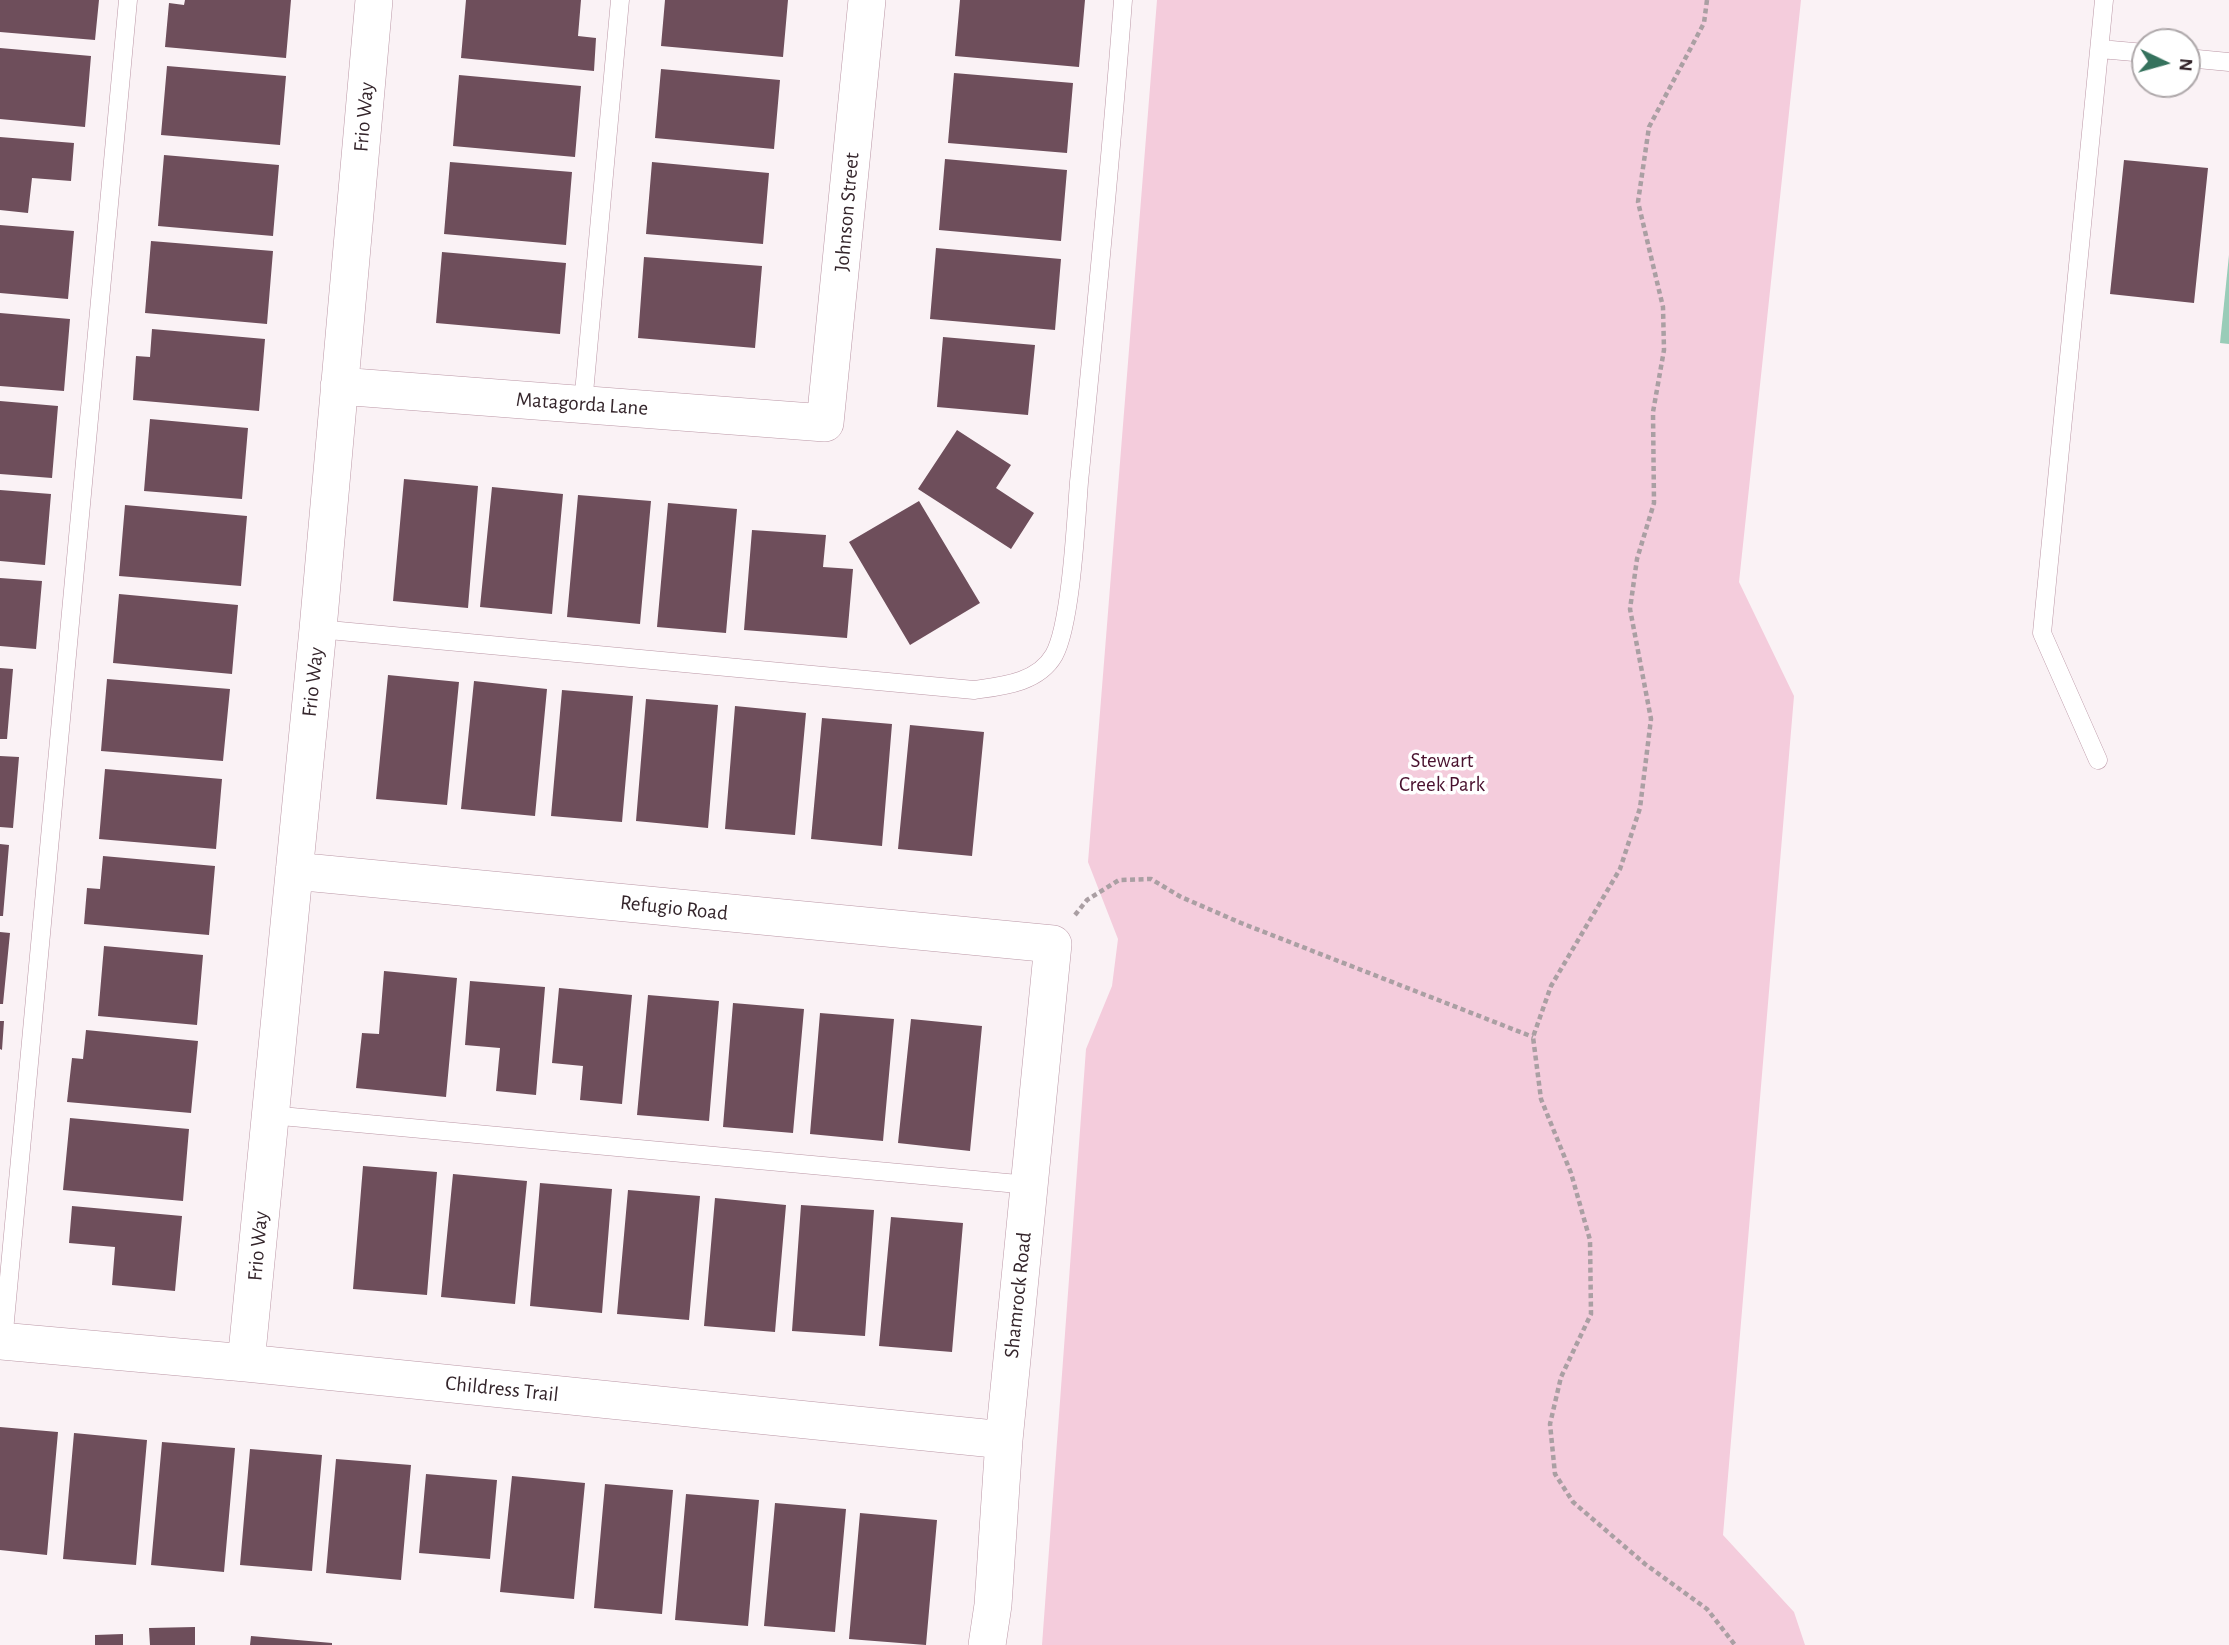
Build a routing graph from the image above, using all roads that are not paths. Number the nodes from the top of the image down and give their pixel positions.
1 (128, 0) edge
2 (374, 0) edge
3 (620, 0) edge
4 (867, 0) edge
5 (1123, 0) edge
6 (2104, 0) edge
7 (2099, 49) junction
8 (2131, 52) edge
9 (2201, 59) edge
10 (2229, 62) edge
11 (340, 386) junction
12 (583, 404) junction
13 (825, 423) joint
14 (318, 629) junction
15 (2098, 760) dead end
16 (294, 871) junction
17 (1053, 944) joint
18 (270, 1115) junction
19 (1029, 1185) junction
20 (2, 1341) edge
21 (246, 1363) junction
22 (1004, 1440) junction
23 (987, 1645) edge

1 - 20 lane
2 - 11 street, Frio Way
3 - 12 lane
4 - 13 street, Johnson Street
5 - 14 lane
6 - 7 lane
7 - 8 lane
7 - 15 lane
9 - 10 lane
11 - 12 street, Matagorda Lane
11 - 14 street, Frio Way
12 - 13 street, Matagorda Lane
14 - 16 street, Frio Way
16 - 17 street, Refugio Road
16 - 18 street, Frio Way
17 - 19 street, Shamrock Road
18 - 19 lane
18 - 21 street, Frio Way
19 - 22 street, Shamrock Road
20 - 21 street, Childress Trail
21 - 22 street, Childress Trail
22 - 23 street, Shamrock Road

